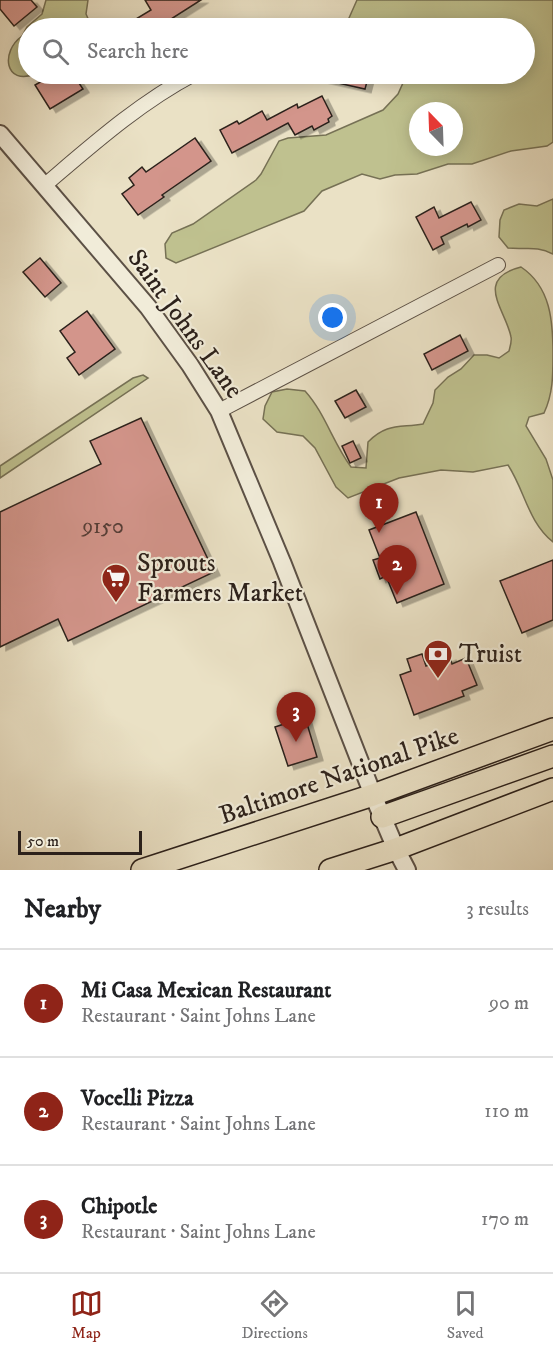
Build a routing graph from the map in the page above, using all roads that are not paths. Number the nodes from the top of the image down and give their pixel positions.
1 (177, 84) edge
2 (0, 134) edge
3 (45, 185) junction
4 (498, 265) dead end
5 (219, 411) junction
6 (553, 729) edge
7 (553, 756) edge
8 (553, 789) edge
9 (373, 795) junction
10 (382, 817) junction
11 (396, 849) junction
12 (142, 870) edge
13 (330, 870) edge
14 (407, 870) edge

1 - 3 street
2 - 3 street, Saint Johns Lane
3 - 5 street, Saint Johns Lane
4 - 5 street
5 - 9 street, Saint Johns Lane
6 - 9 main road, Baltimore National Pike
7 - 10 main road
8 - 11 main road
9 - 10 street, Saint Johns Lane
9 - 12 main road, Baltimore National Pike
10 - 11 street, Saint Johns Lane
11 - 13 main road
11 - 14 street, Saint Johns Lane

